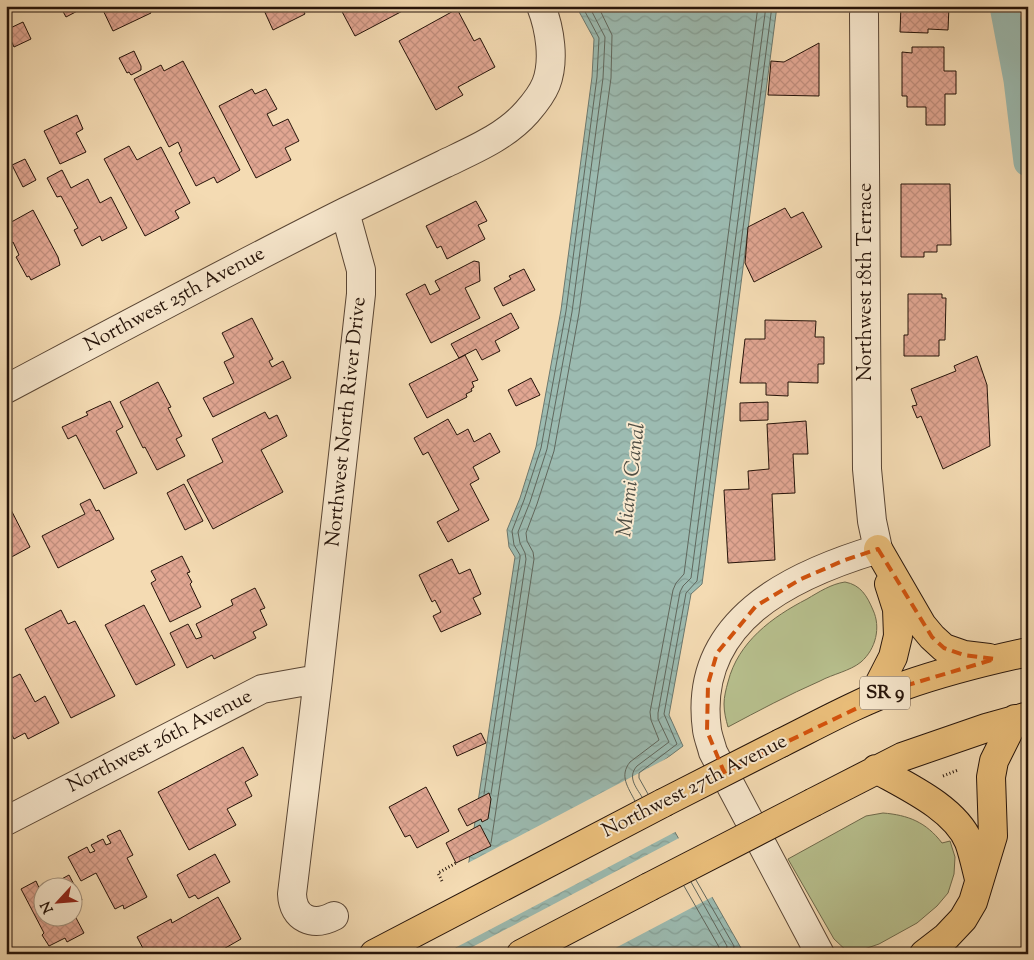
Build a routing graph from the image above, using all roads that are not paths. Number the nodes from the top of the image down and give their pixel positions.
1 (541, 6) edge
2 (864, 14) dead end
3 (345, 212) junction
4 (6, 389) edge
5 (878, 550) junction
6 (1028, 652) edge
7 (995, 659) junction
8 (318, 679) junction
9 (872, 698) junction
10 (1021, 718) edge
11 (876, 770) junction
12 (6, 821) edge
13 (979, 879) junction
14 (334, 916) dead end
15 (374, 954) edge
16 (521, 954) edge
17 (820, 954) edge
18 (924, 954) edge

1 - 3 street
2 - 5 street, Northwest 18th Terrace
3 - 4 street, Northwest 25th Avenue
3 - 8 street, Northwest North River Drive
5 - 7 highway
5 - 9 highway
5 - 17 street
6 - 7 highway, Northwest 27th Avenue / SR 9
7 - 9 highway, Northwest 27th Avenue / SR 9
8 - 12 street, Northwest 26th Avenue
8 - 14 street, Northwest North River Drive
9 - 15 highway, Northwest 27th Avenue / SR 9, bridge
10 - 11 highway
10 - 13 highway
11 - 13 highway
11 - 16 highway, bridge
13 - 18 highway

